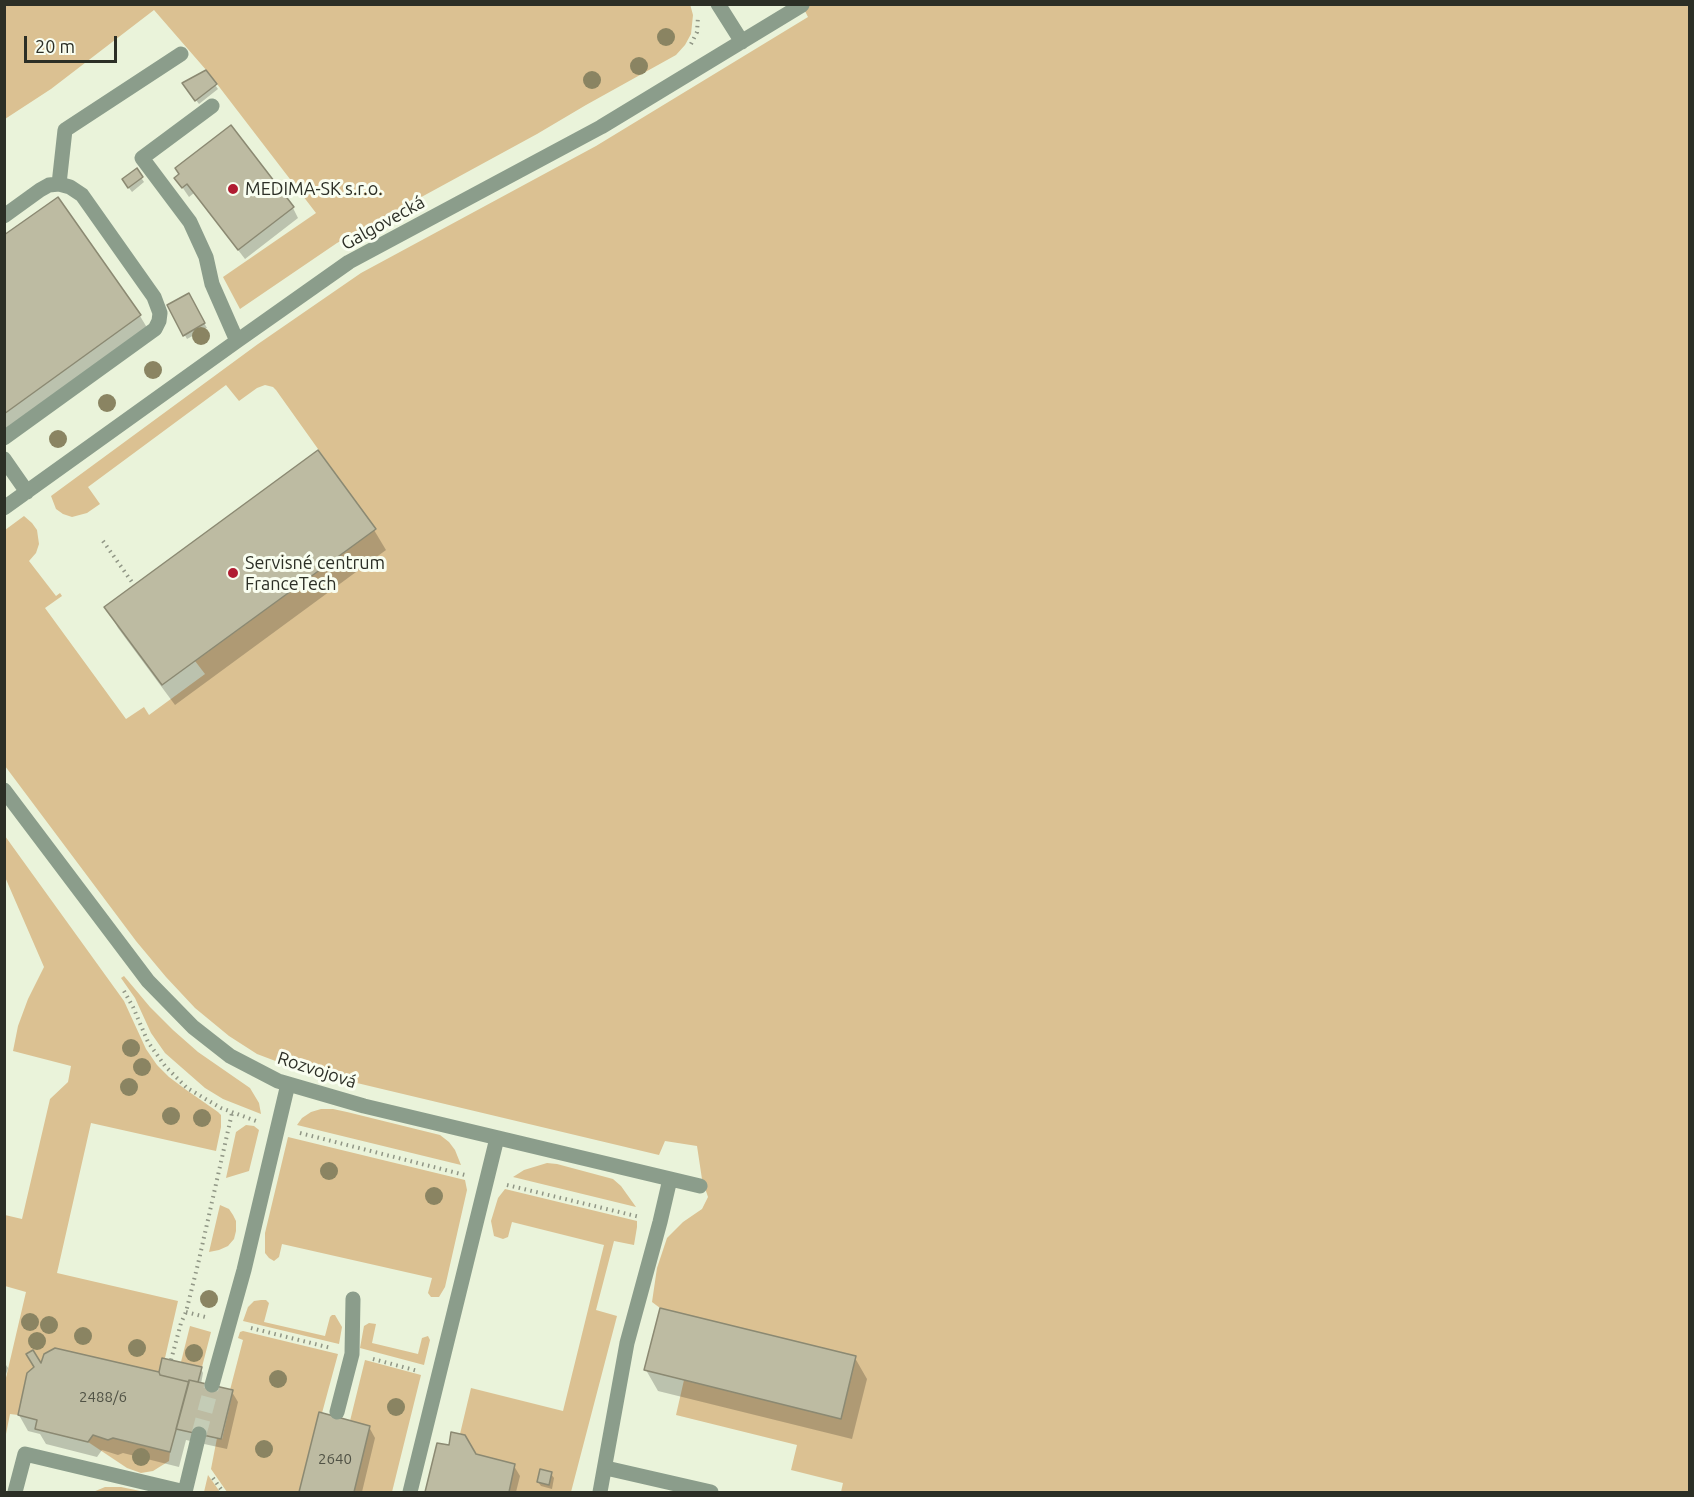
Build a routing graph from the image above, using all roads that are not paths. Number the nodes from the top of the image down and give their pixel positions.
1 (718, 4) edge
2 (802, 5) edge
3 (742, 42) junction
4 (181, 54) dead end
5 (212, 106) dead end
6 (59, 184) junction
7 (4, 216) edge
8 (237, 340) junction
9 (4, 438) edge
10 (4, 459) edge
11 (27, 492) junction
12 (4, 508) edge
13 (4, 790) edge
14 (288, 1084) junction
15 (497, 1138) junction
16 (670, 1179) junction
17 (700, 1186) dead end
18 (353, 1299) dead end
19 (212, 1385) tunnel mouth
20 (337, 1412) dead end
21 (199, 1434) tunnel mouth
22 (606, 1468) junction
23 (15, 1492) edge
24 (410, 1492) edge
25 (600, 1492) edge
26 (711, 1492) edge

1 - 3 street
2 - 3 street, Galgovecká
3 - 8 street, Galgovecká
4 - 6 street
5 - 8 street
6 - 7 street
6 - 9 street
8 - 11 street, Galgovecká
10 - 11 street
11 - 12 street, Galgovecká
13 - 14 street, Rozvojová
14 - 15 street, Rozvojová
14 - 19 street
15 - 16 street, Rozvojová
15 - 24 street
16 - 17 street, Rozvojová
16 - 22 street
18 - 20 street
21 - 23 street
22 - 25 street
22 - 26 street

